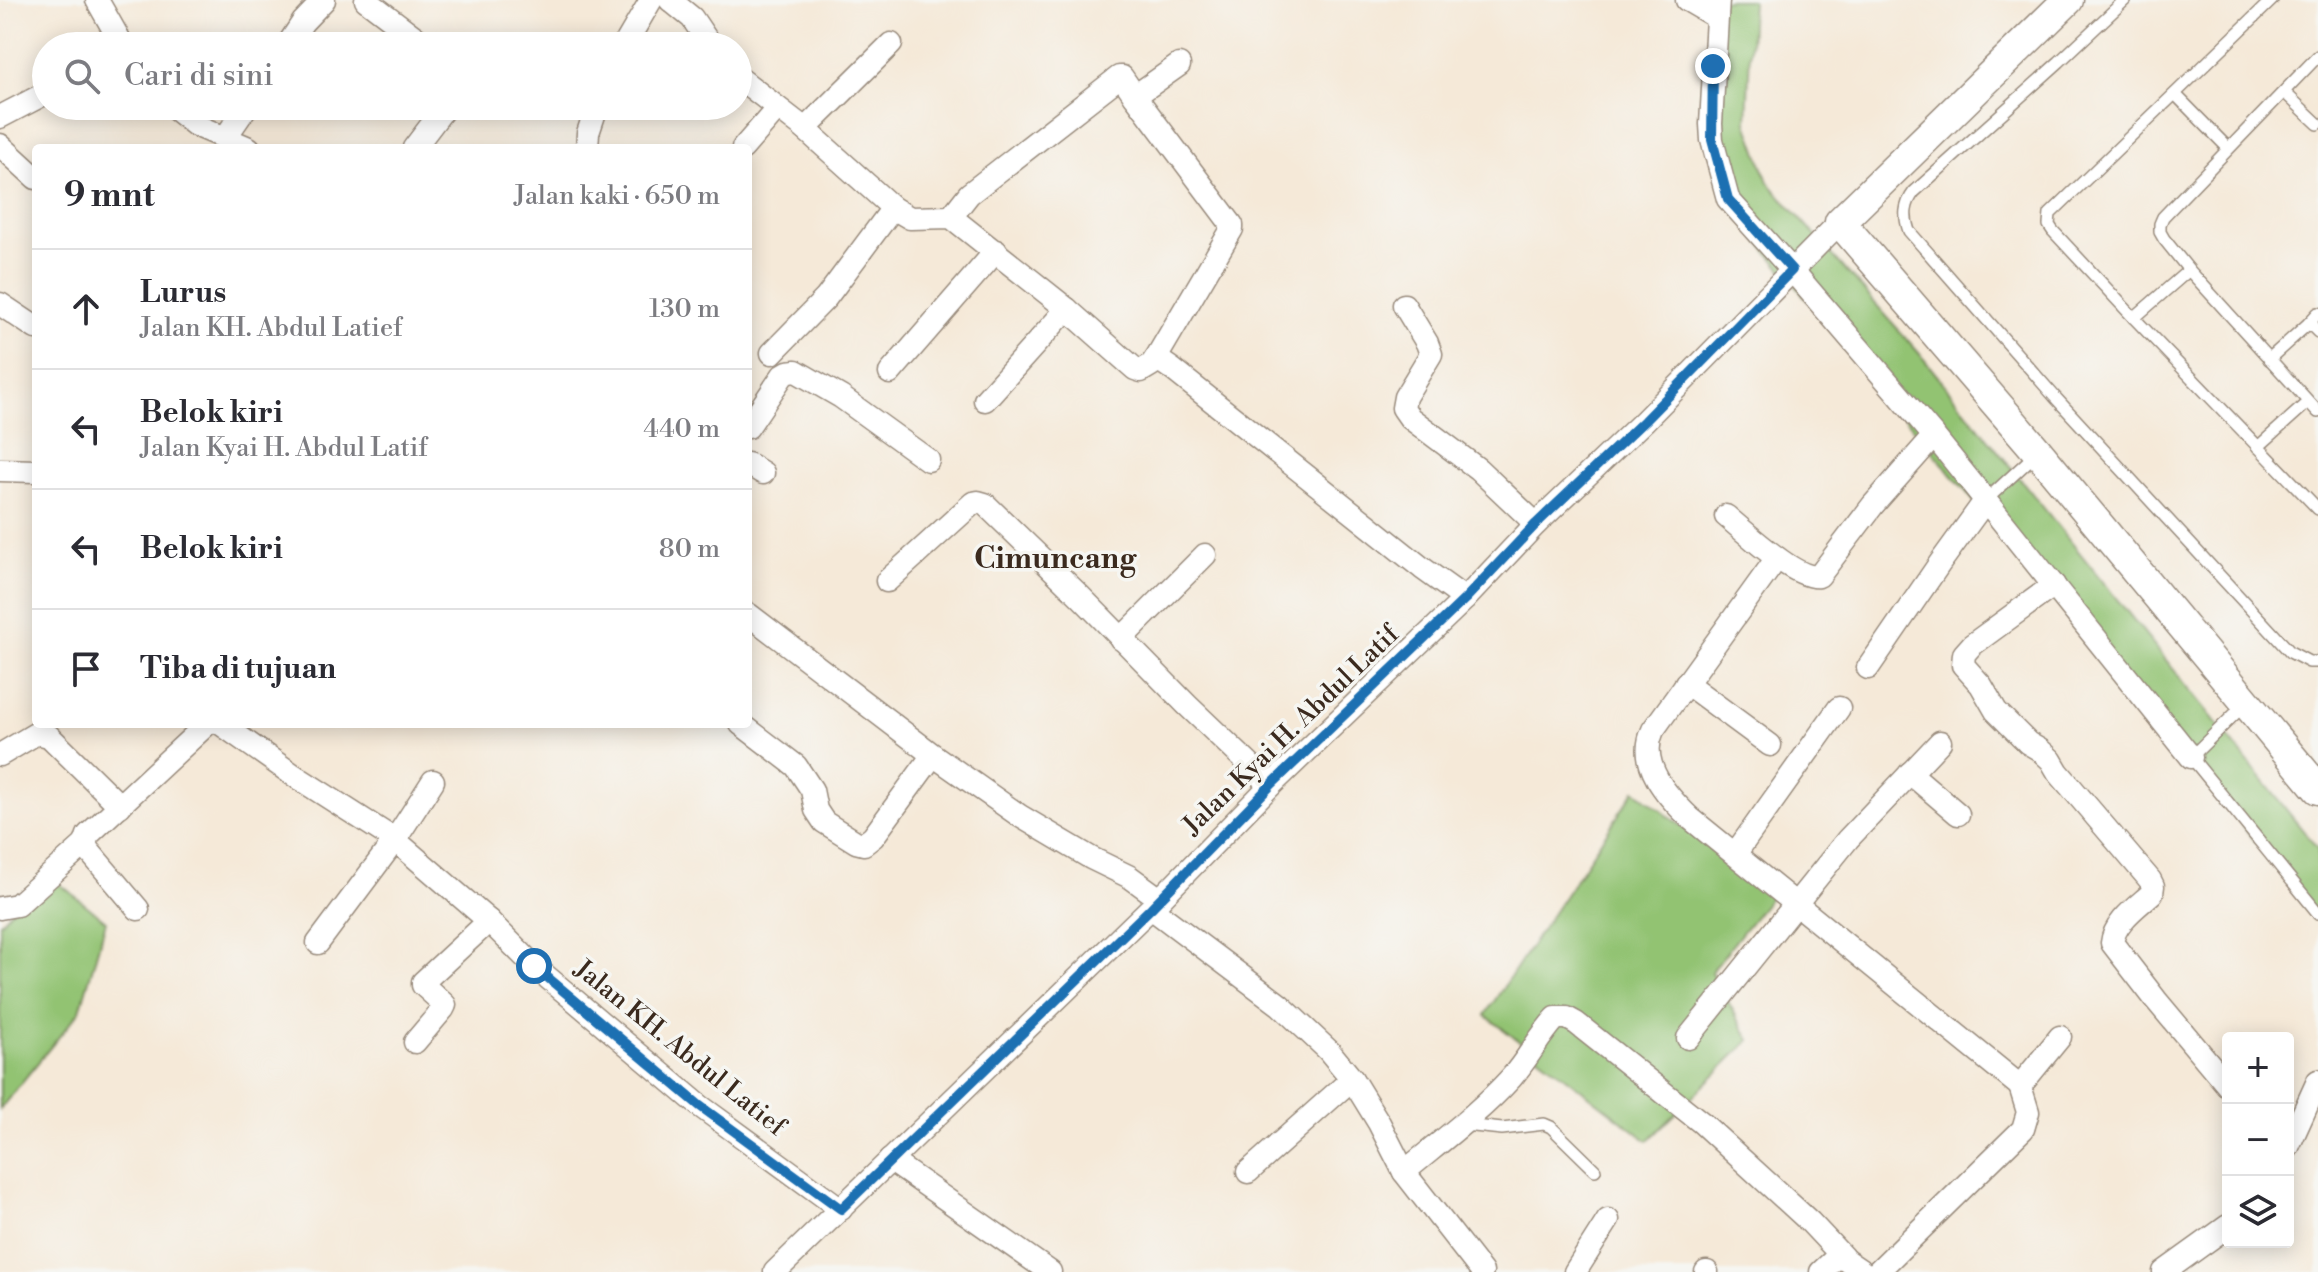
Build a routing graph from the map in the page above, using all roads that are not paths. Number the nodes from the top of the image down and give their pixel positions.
1 (97, 0) edge
2 (366, 0) edge
3 (651, 0) edge
4 (670, 0) edge
5 (1687, 0) edge
6 (2068, 0) edge
7 (2125, 0) edge
8 (2272, 0) edge
9 (319, 2) edge
10 (1717, 8) edge
11 (115, 32) edge
12 (296, 32) edge
13 (408, 32) edge
14 (632, 32) edge
15 (702, 32) edge
16 (891, 44) dead end
17 (2318, 56) edge
18 (1179, 65) dead end
19 (752, 88) edge
20 (2284, 92) junction
21 (2175, 94) junction
22 (1135, 96) junction
23 (32, 100) edge
24 (777, 109) junction
25 (0, 117) edge
26 (189, 120) edge
27 (237, 120) edge
28 (435, 120) edge
29 (592, 120) edge
30 (2318, 124) edge
31 (805, 129) junction
32 (225, 138) junction
33 (239, 144) edge
34 (417, 144) edge
35 (587, 144) edge
36 (746, 144) edge
37 (0, 145) edge
38 (2228, 148) junction
39 (32, 174) edge
40 (893, 208) junction
41 (951, 217) junction
42 (1840, 222) junction
43 (996, 251) junction
44 (1792, 270) junction
45 (2189, 270) junction
46 (1404, 305) dead end
47 (1067, 309) junction
48 (3, 313) edge
49 (2318, 313) edge
50 (2134, 318) junction
51 (2309, 323) junction
52 (32, 326) edge
53 (2318, 332) edge
54 (772, 353) dead end
55 (1156, 358) junction
56 (2269, 359) junction
57 (890, 373) dead end
58 (985, 400) dead end
59 (2308, 402) junction
60 (2318, 412) edge
61 (752, 421) edge
62 (1934, 436) junction
63 (2258, 447) junction
64 (2038, 452) junction
65 (928, 460) dead end
66 (0, 470) edge
67 (32, 471) edge
68 (1985, 501) junction
69 (2318, 509) edge
70 (1726, 516) dead end
71 (1536, 524) junction
72 (1205, 555) dead end
73 (1777, 558) junction
74 (887, 581) dead end
75 (2054, 585) junction
76 (1465, 599) junction
77 (752, 617) edge
78 (1121, 639) junction
79 (2318, 662) edge
80 (1868, 668) dead end
81 (1686, 683) junction
82 (2246, 703) junction
83 (1839, 708) dead end
84 (203, 728) edge
85 (227, 728) edge
86 (746, 728) edge
87 (1940, 742) dead end
88 (1770, 745) dead end
89 (0, 755) edge
90 (933, 755) junction
91 (2191, 757) junction
92 (1910, 773) junction
93 (433, 781) dead end
94 (1271, 785) junction
95 (2318, 789) edge
96 (120, 806) junction
97 (1958, 814) dead end
98 (395, 840) junction
99 (85, 844) junction
100 (1735, 854) junction
101 (1155, 904) junction
102 (1796, 905) junction
103 (0, 908) edge
104 (138, 909) dead end
105 (2318, 913) edge
106 (489, 921) junction
107 (318, 943) dead end
108 (2060, 1037) dead end
109 (1688, 1038) dead end
110 (415, 1042) dead end
111 (1352, 1079) junction
112 (2222, 1079) edge
113 (2318, 1081) edge
114 (2020, 1086) junction
115 (1460, 1126) junction
116 (2294, 1134) edge
117 (890, 1160) junction
118 (1595, 1170) dead end
119 (1248, 1172) dead end
120 (1404, 1172) junction
121 (841, 1209) junction
122 (1608, 1220) dead end
123 (2222, 1231) edge
124 (1843, 1257) junction
125 (2170, 1270) edge
126 (775, 1272) edge
127 (1050, 1272) edge
128 (1482, 1272) edge
129 (1575, 1272) edge
130 (1821, 1272) edge
131 (1863, 1272) edge
132 (1877, 1272) edge

1 - 11 street
2 - 13 street
3 - 14 street
4 - 15 street
5 - 10 street
6 - 42 street
7 - 79 lane
8 - 21 lane
9 - 12 street
10 - 44 street
16 - 31 street
17 - 20 lane
18 - 22 street
19 - 24 street
20 - 30 lane
20 - 38 lane
21 - 38 lane
21 - 50 lane
22 - 41 street
22 - 55 street
23 - 25 street
24 - 31 street
24 - 36 street
26 - 32 street
27 - 32 street
28 - 34 street
29 - 35 street
31 - 40 street
32 - 33 street
37 - 39 street
38 - 45 lane
40 - 41 street
40 - 54 street
41 - 43 street
42 - 44 street, Jalan Kyai H. Abdul Latif
42 - 64 street
43 - 47 street
43 - 57 street
44 - 62 street
44 - 71 street, Jalan Kyai H. Abdul Latif
45 - 50 lane
45 - 56 lane
46 - 71 street
47 - 55 street
47 - 58 street
48 - 52 street
49 - 51 lane
50 - 63 lane
51 - 53 lane
51 - 56 lane
55 - 76 street
56 - 59 lane
59 - 60 lane
59 - 63 lane
61 - 65 street
62 - 68 street
62 - 73 street
63 - 69 lane
64 - 68 lane
64 - 82 street
66 - 67 street
68 - 75 street
68 - 80 street
70 - 73 street
71 - 76 street, Jalan Kyai H. Abdul Latif
72 - 78 street
73 - 81 street
74 - 78 street
75 - 91 street
75 - 112 street
76 - 94 street, Jalan Kyai H. Abdul Latif
77 - 90 street
78 - 94 street
81 - 88 street
81 - 100 street
82 - 91 lane
82 - 95 street
83 - 100 street
84 - 96 street
85 - 98 street, Jalan KH. Abdul Latief
86 - 90 street
87 - 92 street
89 - 96 street
90 - 101 street
91 - 105 lane
92 - 97 street
92 - 102 street
93 - 98 street
94 - 101 street, Jalan Kyai H. Abdul Latif
96 - 99 street
98 - 106 street, Jalan KH. Abdul Latief
98 - 107 street
99 - 103 street
99 - 104 street
100 - 102 street
101 - 111 street
101 - 117 street, Jalan Kyai H. Abdul Latif
102 - 109 street
102 - 114 street
106 - 110 street
106 - 121 street, Jalan KH. Abdul Latief
108 - 114 street
111 - 119 street
111 - 120 street
113 - 116 street
114 - 132 street
115 - 118 lane
115 - 120 street
115 - 124 street
117 - 121 street, Jalan Kyai H. Abdul Latif
117 - 127 street
120 - 128 street
121 - 126 street, Jalan Kyai H. Abdul Latif
122 - 129 street
123 - 125 street
124 - 130 street
124 - 131 street

